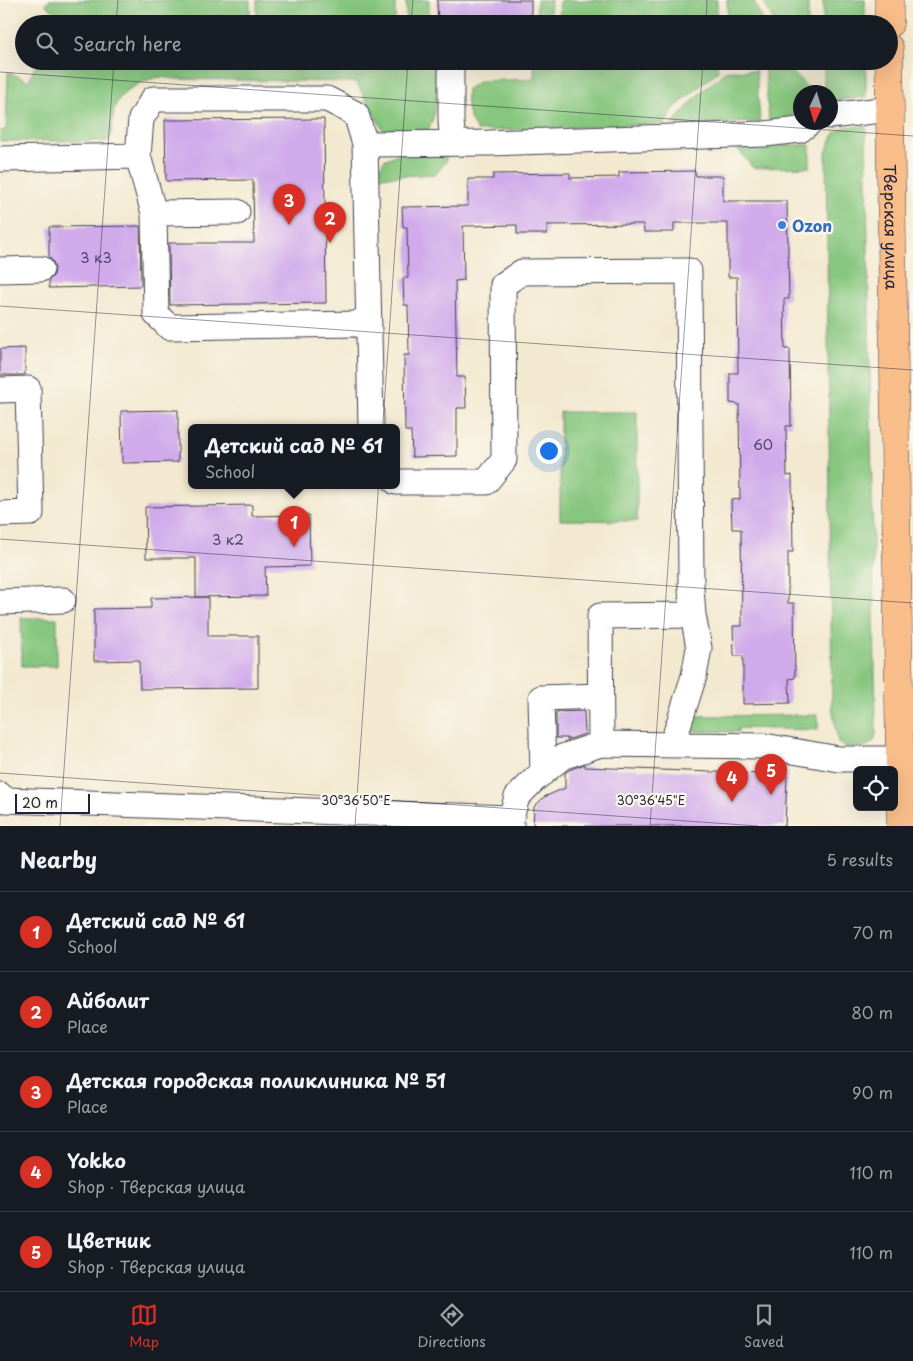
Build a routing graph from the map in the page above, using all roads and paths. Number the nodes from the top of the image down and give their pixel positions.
1 (888, 0) edge
2 (889, 15) edge
3 (451, 70) edge
4 (889, 70) edge
5 (890, 109) junction
6 (838, 115) edge
7 (800, 130) edge
8 (453, 143) junction
9 (366, 144) junction
10 (138, 156) junction
11 (0, 160) edge
12 (154, 212) junction
13 (237, 212) dead end
14 (41, 269) dead end
15 (0, 270) edge
16 (368, 318) junction
17 (0, 390) edge
18 (904, 390) edge
19 (371, 424) edge
20 (400, 482) edge
21 (0, 514) edge
22 (905, 565) edge
23 (63, 600) dead end
24 (0, 602) edge
25 (693, 615) junction
26 (600, 696) junction
27 (601, 744) junction
28 (672, 745) junction
29 (900, 759) junction
30 (543, 773) junction
31 (0, 795) edge
32 (511, 822) edge
33 (900, 826) edge

1 - 2 main road
3 - 8 lane
4 - 5 main road, Тверская улица
5 - 6 lane
5 - 18 main road, Тверская улица
7 - 8 lane
8 - 9 lane
9 - 10 lane
9 - 16 lane
10 - 11 lane
10 - 12 lane
12 - 13 lane
12 - 16 lane
14 - 15 lane
16 - 19 lane
17 - 21 lane
18 - 22 main road, Тверская улица
20 - 25 lane
22 - 29 main road, Тверская улица
23 - 24 lane
25 - 26 lane
25 - 28 lane
26 - 27 lane
26 - 30 lane
27 - 28 lane
27 - 30 lane
28 - 29 lane
29 - 33 main road, Тверская улица
30 - 32 lane
31 - 32 lane

